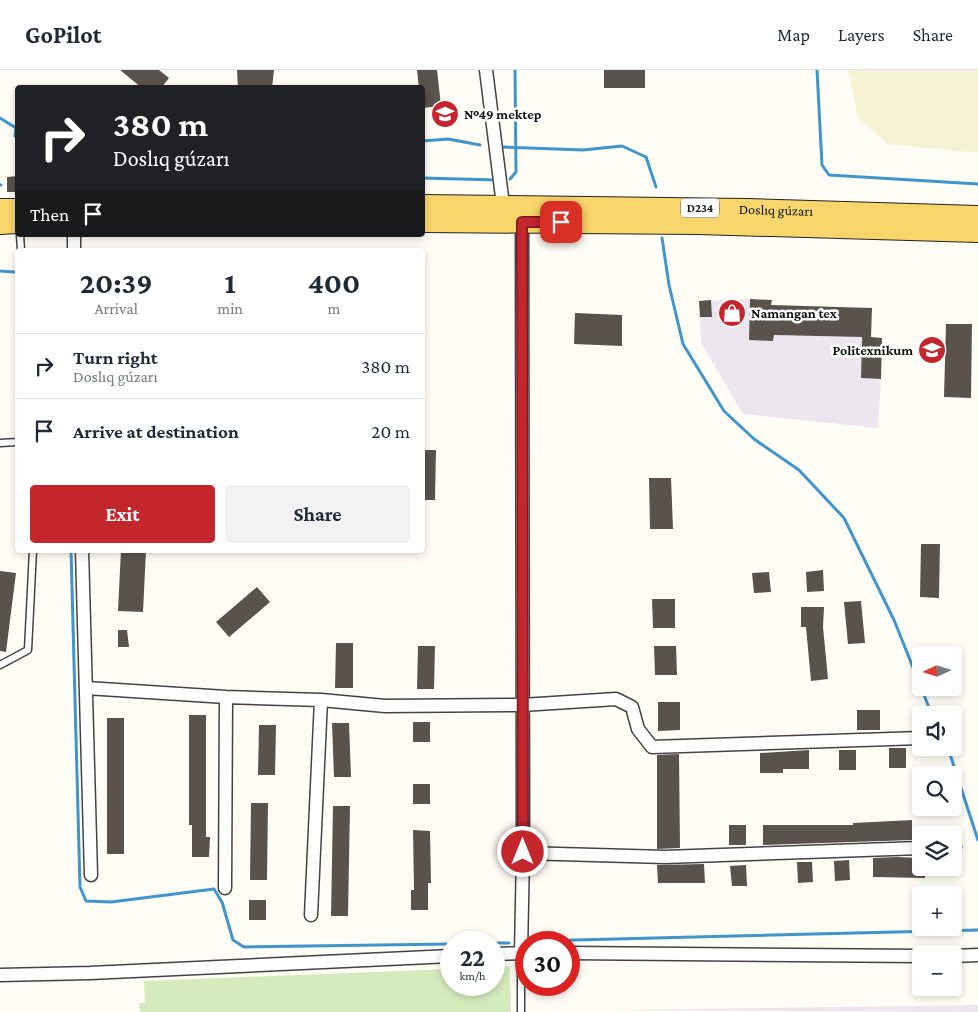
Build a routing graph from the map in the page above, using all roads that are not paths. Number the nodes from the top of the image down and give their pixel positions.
1 (486, 70) edge
2 (425, 205) edge
3 (503, 205) junction
4 (978, 216) edge
5 (10, 219) edge
6 (425, 222) edge
7 (522, 222) junction
8 (978, 232) edge
9 (15, 233) edge
10 (15, 442) edge
11 (0, 444) edge
12 (33, 553) edge
13 (82, 553) edge
14 (0, 664) edge
15 (86, 688) junction
16 (226, 697) junction
17 (321, 700) junction
18 (522, 705) junction
19 (912, 738) edge
20 (912, 848) edge
21 (523, 852) junction
22 (91, 875) dead end
23 (225, 888) dead end
24 (311, 915) dead end
25 (524, 931) edge
26 (580, 953) edge
27 (912, 956) edge
28 (962, 956) edge
29 (978, 956) edge
30 (440, 957) edge
31 (0, 975) edge
32 (522, 996) edge
33 (521, 1012) edge

1 - 3 street
2 - 3 main road, Doslıq gúzarı / D234
3 - 4 main road, Doslıq gúzarı / D234
5 - 9 lane
6 - 7 main road, Doslıq gúzarı / D234
7 - 8 main road, Doslıq gúzarı / D234
7 - 18 street
10 - 11 lane
12 - 14 lane
13 - 15 street
15 - 16 street
15 - 22 street
16 - 17 street
16 - 23 street
17 - 18 street
17 - 24 street
18 - 19 street
18 - 21 street
20 - 21 street
21 - 25 street
26 - 27 street
28 - 29 street
30 - 31 street
32 - 33 lane

